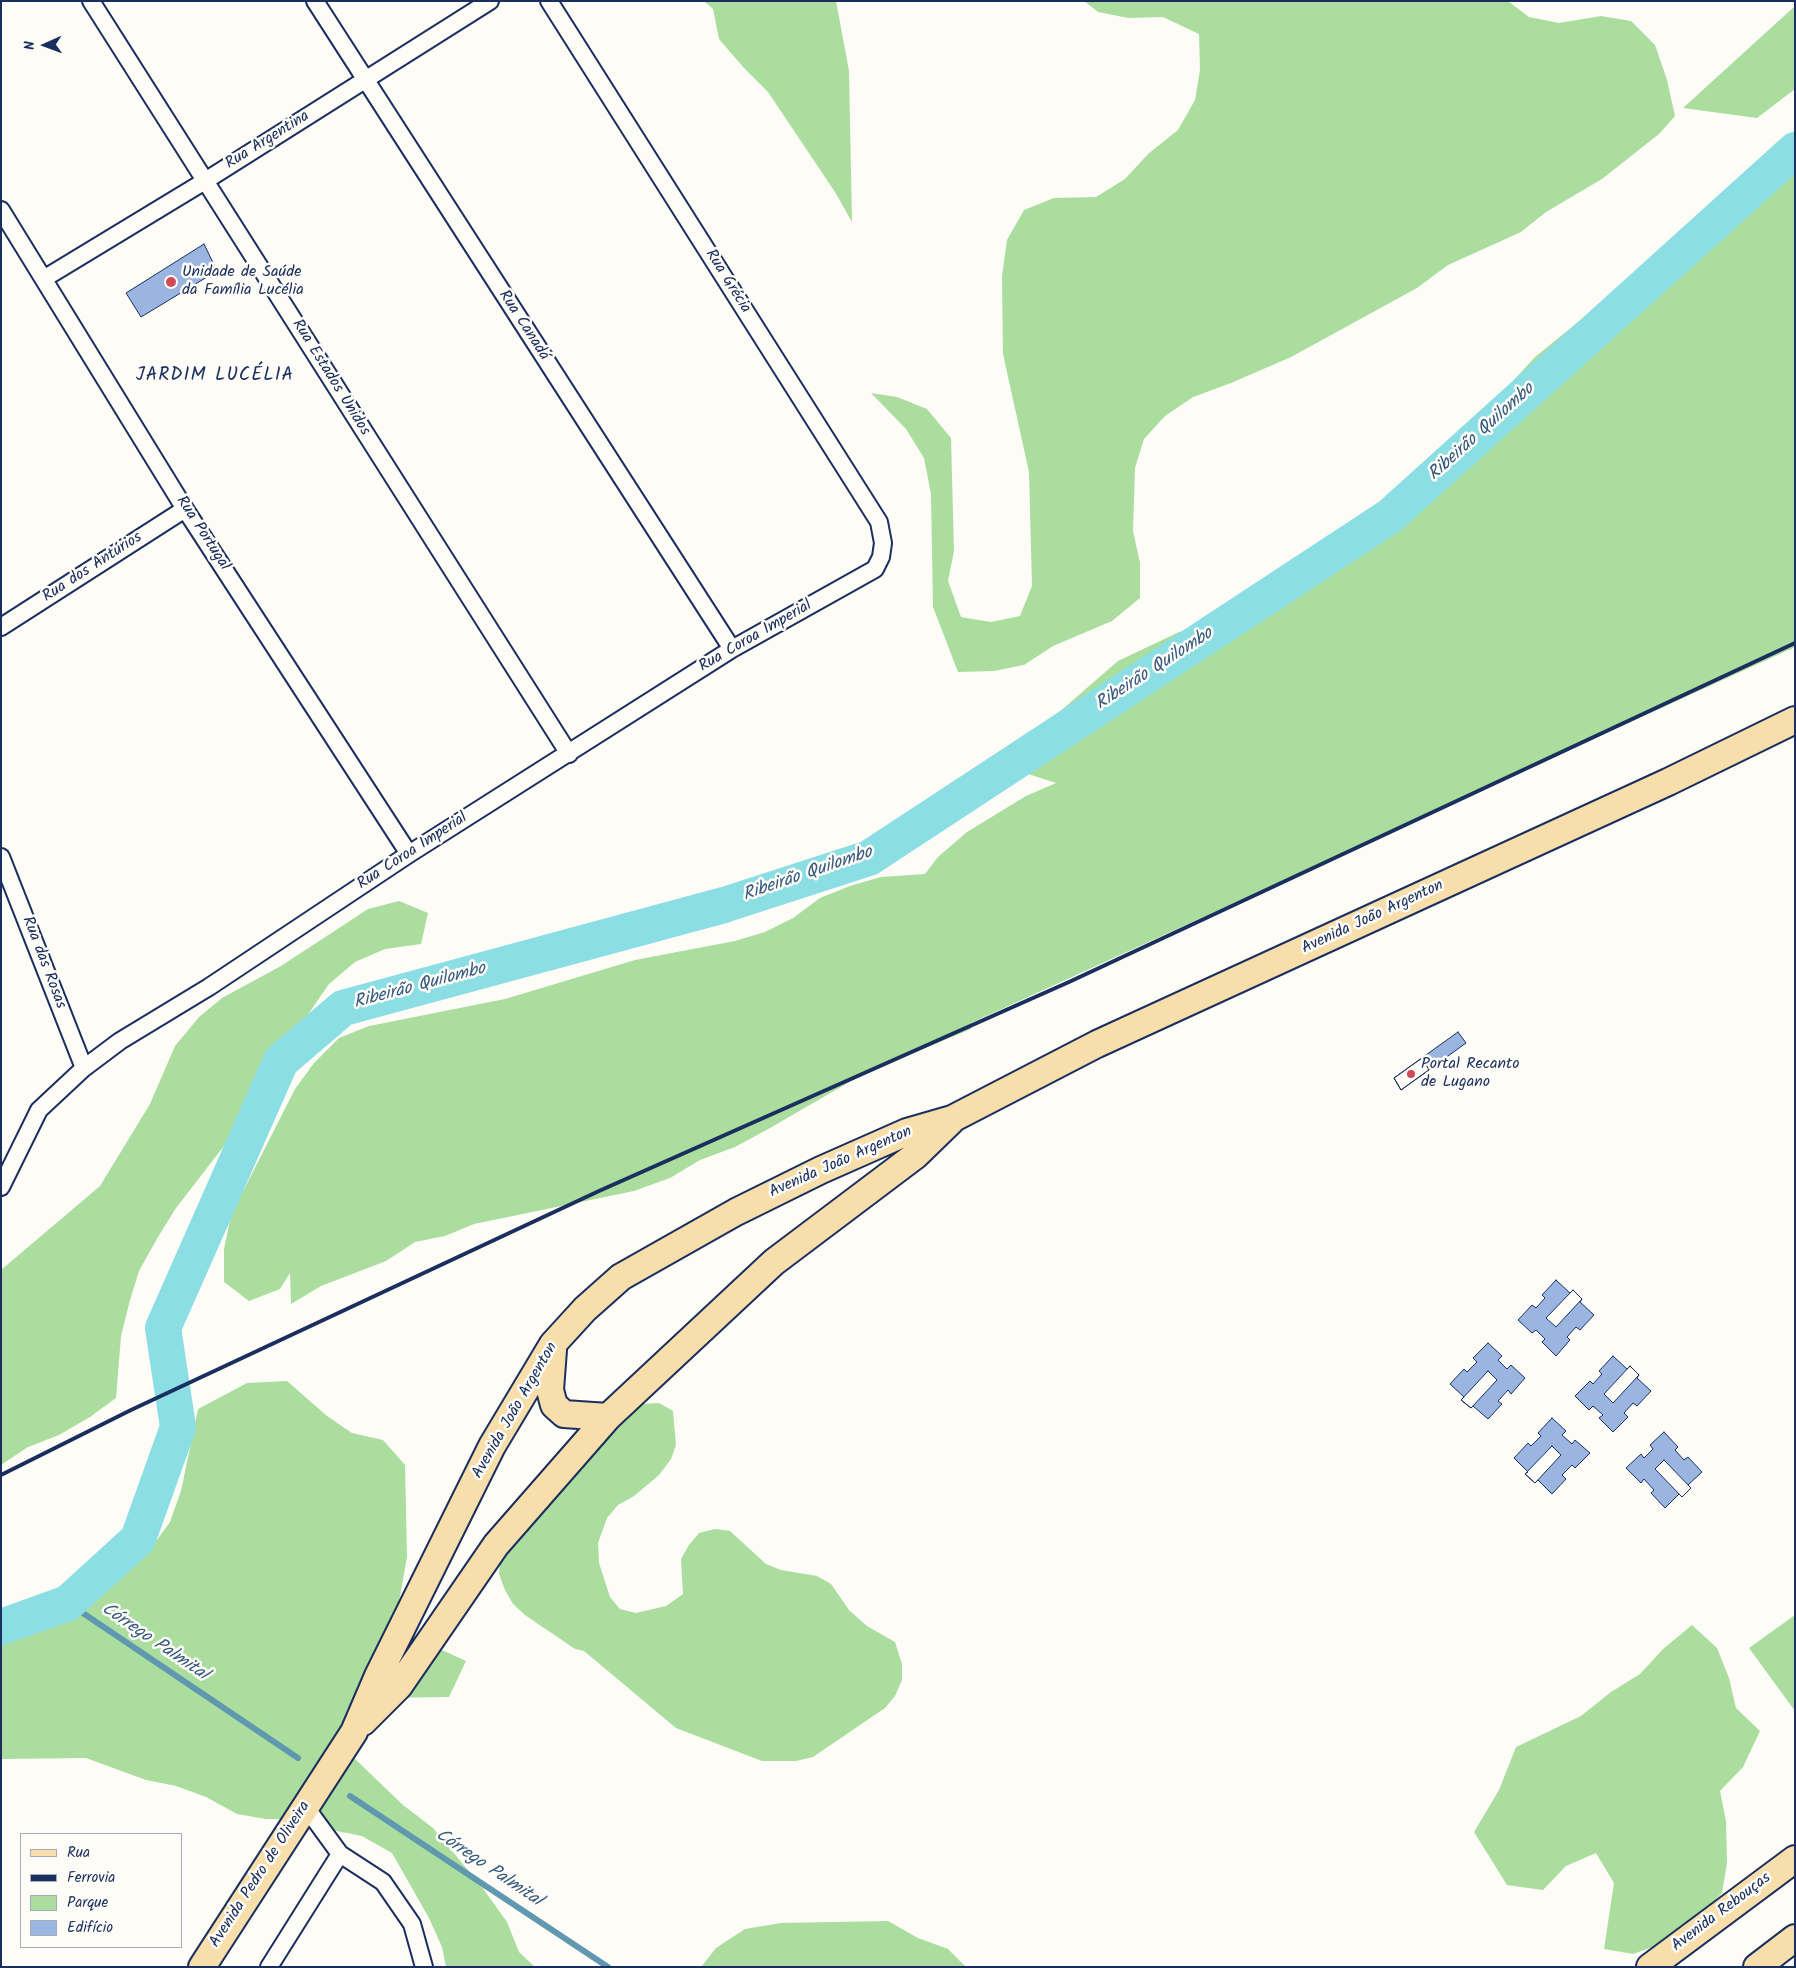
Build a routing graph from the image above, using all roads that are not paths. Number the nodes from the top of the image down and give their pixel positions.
1 (91, 1) edge
2 (315, 1) edge
3 (490, 1) edge
4 (549, 1) edge
5 (364, 80) junction
6 (205, 181) junction
7 (1, 210) edge
8 (45, 278) junction
9 (185, 509) junction
10 (875, 568) joint
11 (1, 627) edge
12 (732, 649) junction
13 (1795, 720) edge
14 (569, 754) junction
15 (409, 854) junction
16 (1, 857) edge
17 (84, 1068) junction
18 (952, 1119) junction
19 (1, 1188) edge
20 (553, 1344) junction
21 (608, 1417) junction
22 (354, 1732) junction
23 (325, 1776) joint
24 (305, 1806) junction
25 (340, 1854) junction
26 (1795, 1859) edge
27 (1795, 1938) edge
28 (202, 1967) edge
29 (269, 1967) edge
30 (424, 1967) edge
31 (1650, 1967) edge
32 (1756, 1967) edge

1 - 6 street, Rua Estados Unidos
2 - 5 street, Rua Canadá
3 - 5 street, Rua Argentina
4 - 10 street, Rua Grécia
5 - 6 street, Rua Argentina
5 - 12 street, Rua Canadá
6 - 8 street, Rua Argentina
6 - 14 street, Rua Estados Unidos
7 - 8 street, Rua Portugal
8 - 9 street, Rua Portugal
9 - 11 street, Rua dos Antúrios
9 - 15 street, Rua Portugal
10 - 12 street, Rua Coroa Imperial
12 - 14 street, Rua Coroa Imperial
13 - 18 main road, Avenida João Argenton
14 - 15 street, Rua Coroa Imperial
15 - 17 street, Rua Coroa Imperial
16 - 17 street, Rua das Rosas
17 - 19 street, Rua Coroa Imperial
18 - 20 main road, Avenida João Argenton
18 - 21 main road, Avenida João Argenton
20 - 21 main road
20 - 22 main road, Avenida João Argenton
21 - 22 main road, Avenida João Argenton
22 - 23 main road, Avenida João Argenton
23 - 24 main road, Avenida Pedro de Oliveira
24 - 25 street
24 - 28 main road, Avenida Pedro de Oliveira
25 - 29 street
25 - 30 street
26 - 31 main road, Avenida Rebouças
27 - 32 main road

